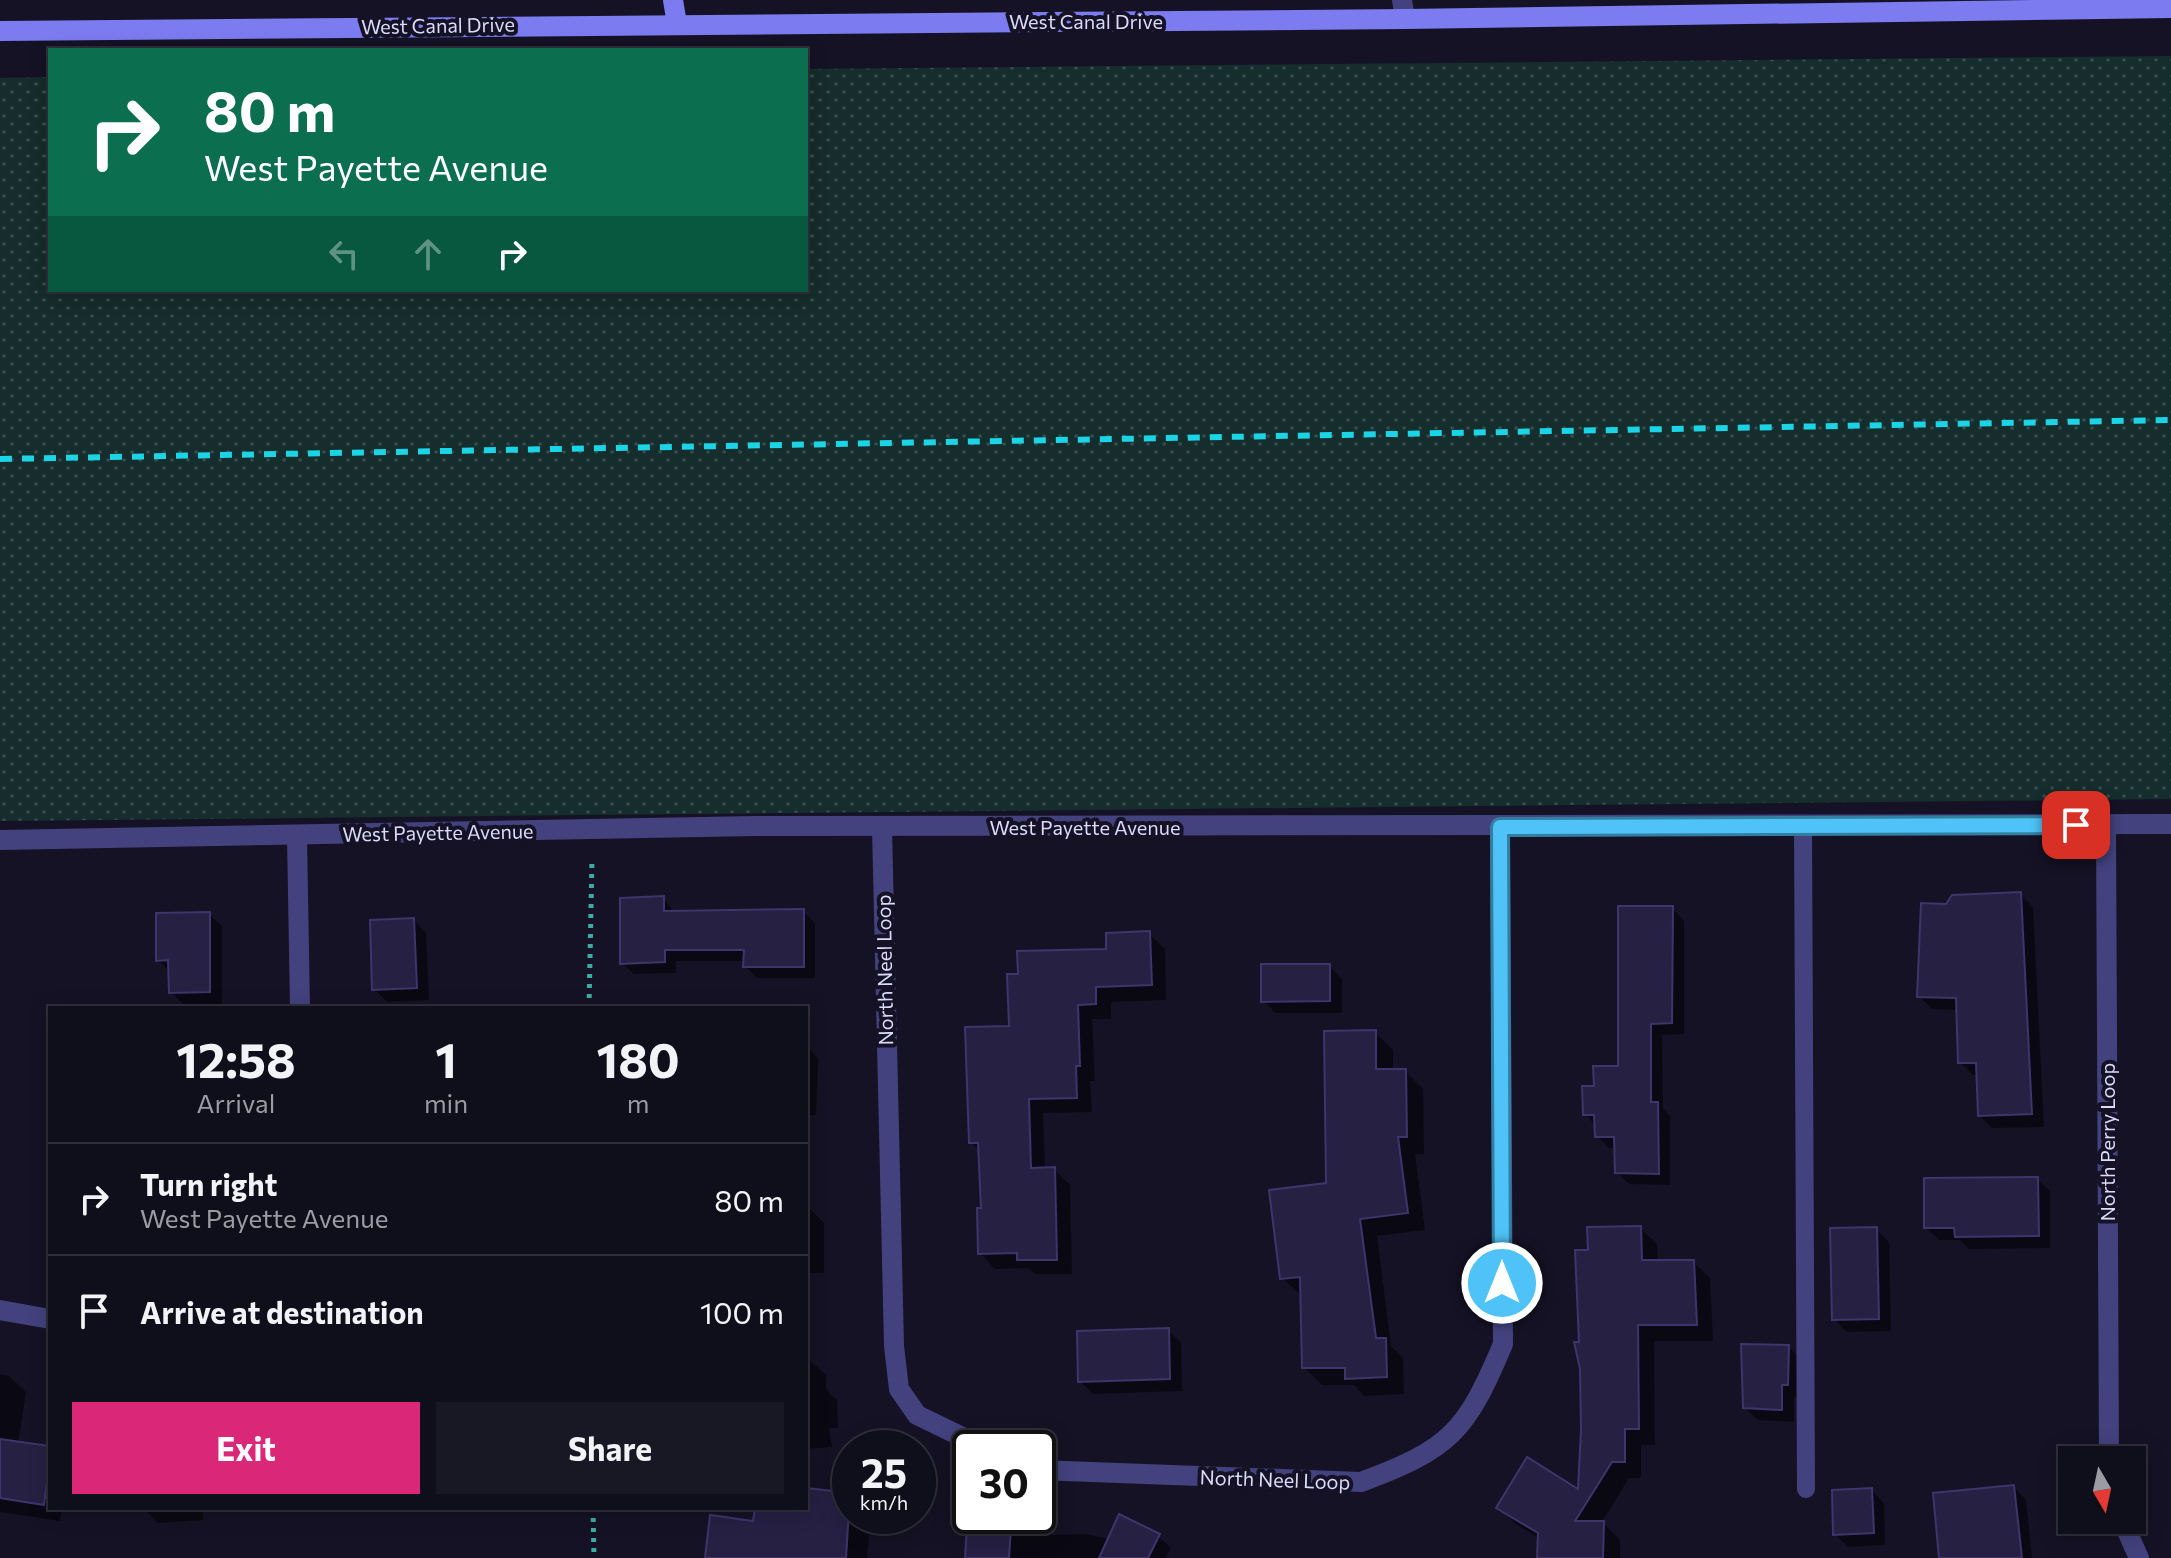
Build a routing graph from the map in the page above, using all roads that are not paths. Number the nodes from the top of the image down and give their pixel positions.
1 (673, 0) edge
2 (1833, 6) edge
3 (2171, 8) edge
4 (1404, 10) edge
5 (677, 24) junction
6 (0, 31) edge
7 (2106, 824) junction
8 (2171, 824) edge
9 (1803, 825) junction
10 (1500, 827) junction
11 (882, 828) junction
12 (297, 837) junction
13 (0, 840) edge
14 (300, 1006) edge
15 (0, 1310) edge
16 (48, 1319) edge
17 (952, 1432) edge
18 (2109, 1446) edge
19 (1056, 1471) edge
20 (1806, 1489) dead end
21 (2128, 1534) edge
22 (2139, 1558) edge

1 - 5 street
2 - 3 street, West Canal Drive
2 - 4 street, West Canal Drive
4 - 5 street, West Canal Drive
5 - 6 street, West Canal Drive
7 - 8 street, West Payette Avenue
7 - 9 street, West Payette Avenue
7 - 18 street, North Perry Loop
9 - 10 street, West Payette Avenue
9 - 20 lane
10 - 11 street, West Payette Avenue
10 - 19 street, North Neel Loop
11 - 12 street, West Payette Avenue
11 - 17 street, North Neel Loop
12 - 13 street, West Payette Avenue
12 - 14 street
15 - 16 street
21 - 22 street

